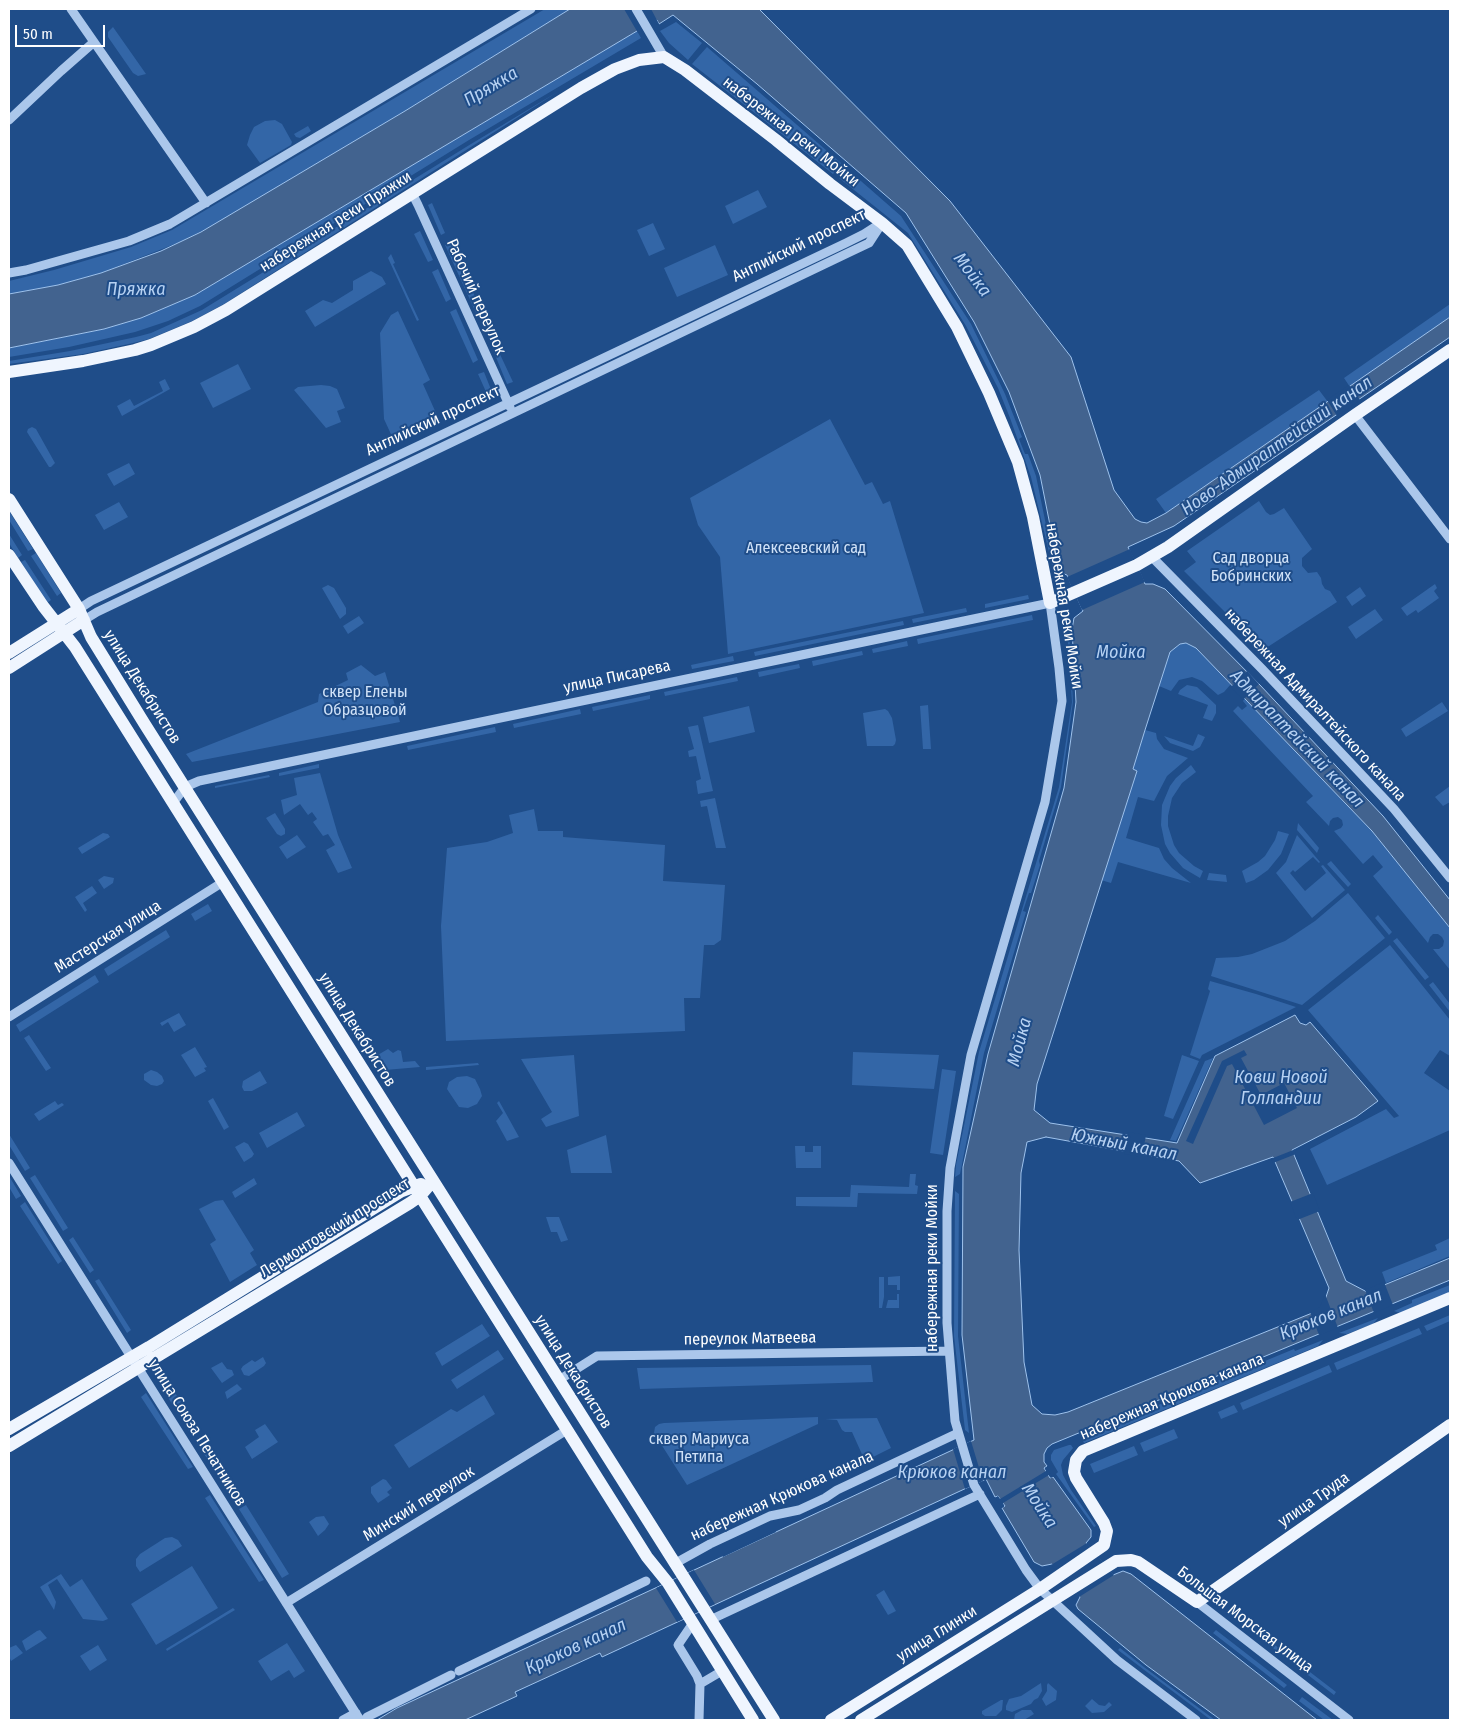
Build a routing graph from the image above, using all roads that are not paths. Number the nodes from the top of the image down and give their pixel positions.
1 (71, 9) edge
2 (531, 9) edge
3 (636, 9) edge
4 (94, 42) junction
5 (664, 57) junction
6 (9, 120) edge
7 (412, 193) junction
8 (206, 203) junction
9 (882, 223) junction
10 (9, 273) edge
11 (1450, 350) edge
12 (9, 372) edge
13 (508, 403) junction
14 (513, 414) junction
15 (1354, 415) junction
16 (9, 499) edge
17 (1450, 539) edge
18 (9, 555) edge
19 (1152, 557) junction
20 (1050, 603) junction
21 (81, 615) junction
22 (59, 629) junction
23 (9, 653) edge
24 (9, 668) edge
25 (185, 787) junction
26 (173, 803) junction
27 (1450, 878) edge
28 (222, 882) junction
29 (9, 1017) edge
30 (9, 1163) edge
31 (434, 1181) junction
32 (417, 1191) junction
33 (1450, 1298) edge
34 (948, 1352) junction
35 (135, 1363) junction
36 (559, 1380) junction
37 (1450, 1425) edge
38 (9, 1429) edge
39 (567, 1430) junction
40 (958, 1433) junction
41 (9, 1446) edge
42 (980, 1494) junction
43 (1095, 1553) joint
44 (674, 1564) junction
45 (1111, 1564) joint
46 (646, 1581) dead end
47 (1040, 1589) junction
48 (1050, 1600) junction
49 (1197, 1602) junction
50 (286, 1603) junction
51 (707, 1615) junction
52 (691, 1620) junction
53 (722, 1671) junction
54 (700, 1684) junction
55 (361, 1717) edge
56 (343, 1720) edge
57 (698, 1720) edge
58 (753, 1720) edge
59 (774, 1720) edge
60 (831, 1720) edge
61 (861, 1720) edge
62 (1196, 1720) edge
63 (1349, 1720) edge

1 - 4 street
2 - 8 street
3 - 5 street, набережная реки Мойки
4 - 6 street
4 - 8 street
5 - 7 main road, набережная реки Пряжки
5 - 9 main road, набережная реки Мойки
7 - 12 main road, набережная реки Пряжки
7 - 13 street, Рабочий переулок
8 - 10 street
9 - 13 street, Английский проспект
9 - 14 street, Английский проспект
9 - 20 main road, набережная реки Мойки
11 - 15 main road, улица Писарева
13 - 14 street, Рабочий переулок
13 - 21 street, Английский проспект
14 - 21 street, Английский проспект
15 - 17 street
15 - 19 main road, улица Писарева
16 - 21 main road, улица Декабристов
18 - 22 main road
19 - 20 main road, улица Писарева
19 - 27 street, набережная Адмиралтейского канала
20 - 25 street, улица Писарева
20 - 34 street, набережная реки Мойки
21 - 22 main road, Английский проспект
21 - 25 main road, улица Декабристов
22 - 23 main road, Английский проспект
22 - 24 main road, Английский проспект
22 - 26 main road
25 - 26 street
25 - 31 main road, улица Декабристов
26 - 28 main road
28 - 29 street, Мастерская улица
28 - 32 main road
30 - 35 street, улица Союза Печатников
31 - 32 main road, Лермонтовский проспект
31 - 36 main road, улица Декабристов
32 - 35 main road, Лермонтовский проспект
32 - 39 main road
33 - 43 main road, набережная Крюкова канала
34 - 36 street, переулок Матвеева
34 - 40 street, набережная реки Мойки
35 - 38 main road, Лермонтовский проспект
35 - 41 main road, Лермонтовский проспект
35 - 50 street, улица Союза Печатников
36 - 44 main road, улица Декабристов
37 - 49 main road, улица Труда
39 - 50 street, Минский переулок
39 - 52 main road
40 - 42 street, набережная реки Мойки
40 - 44 street, набережная Крюкова канала
42 - 47 street
42 - 51 street
43 - 47 main road, улица Глинки
44 - 51 main road, улица Декабристов
45 - 48 main road, улица Глинки
45 - 49 main road, Большая Морская улица
46 - 55 street
47 - 48 street
47 - 60 main road, улица Глинки
48 - 61 main road, улица Глинки
48 - 62 street
49 - 63 street, Большая Морская улица
50 - 55 street, улица Союза Печатников
51 - 59 main road
52 - 53 main road
52 - 54 street
53 - 54 street
53 - 58 main road
54 - 57 street
55 - 56 street

